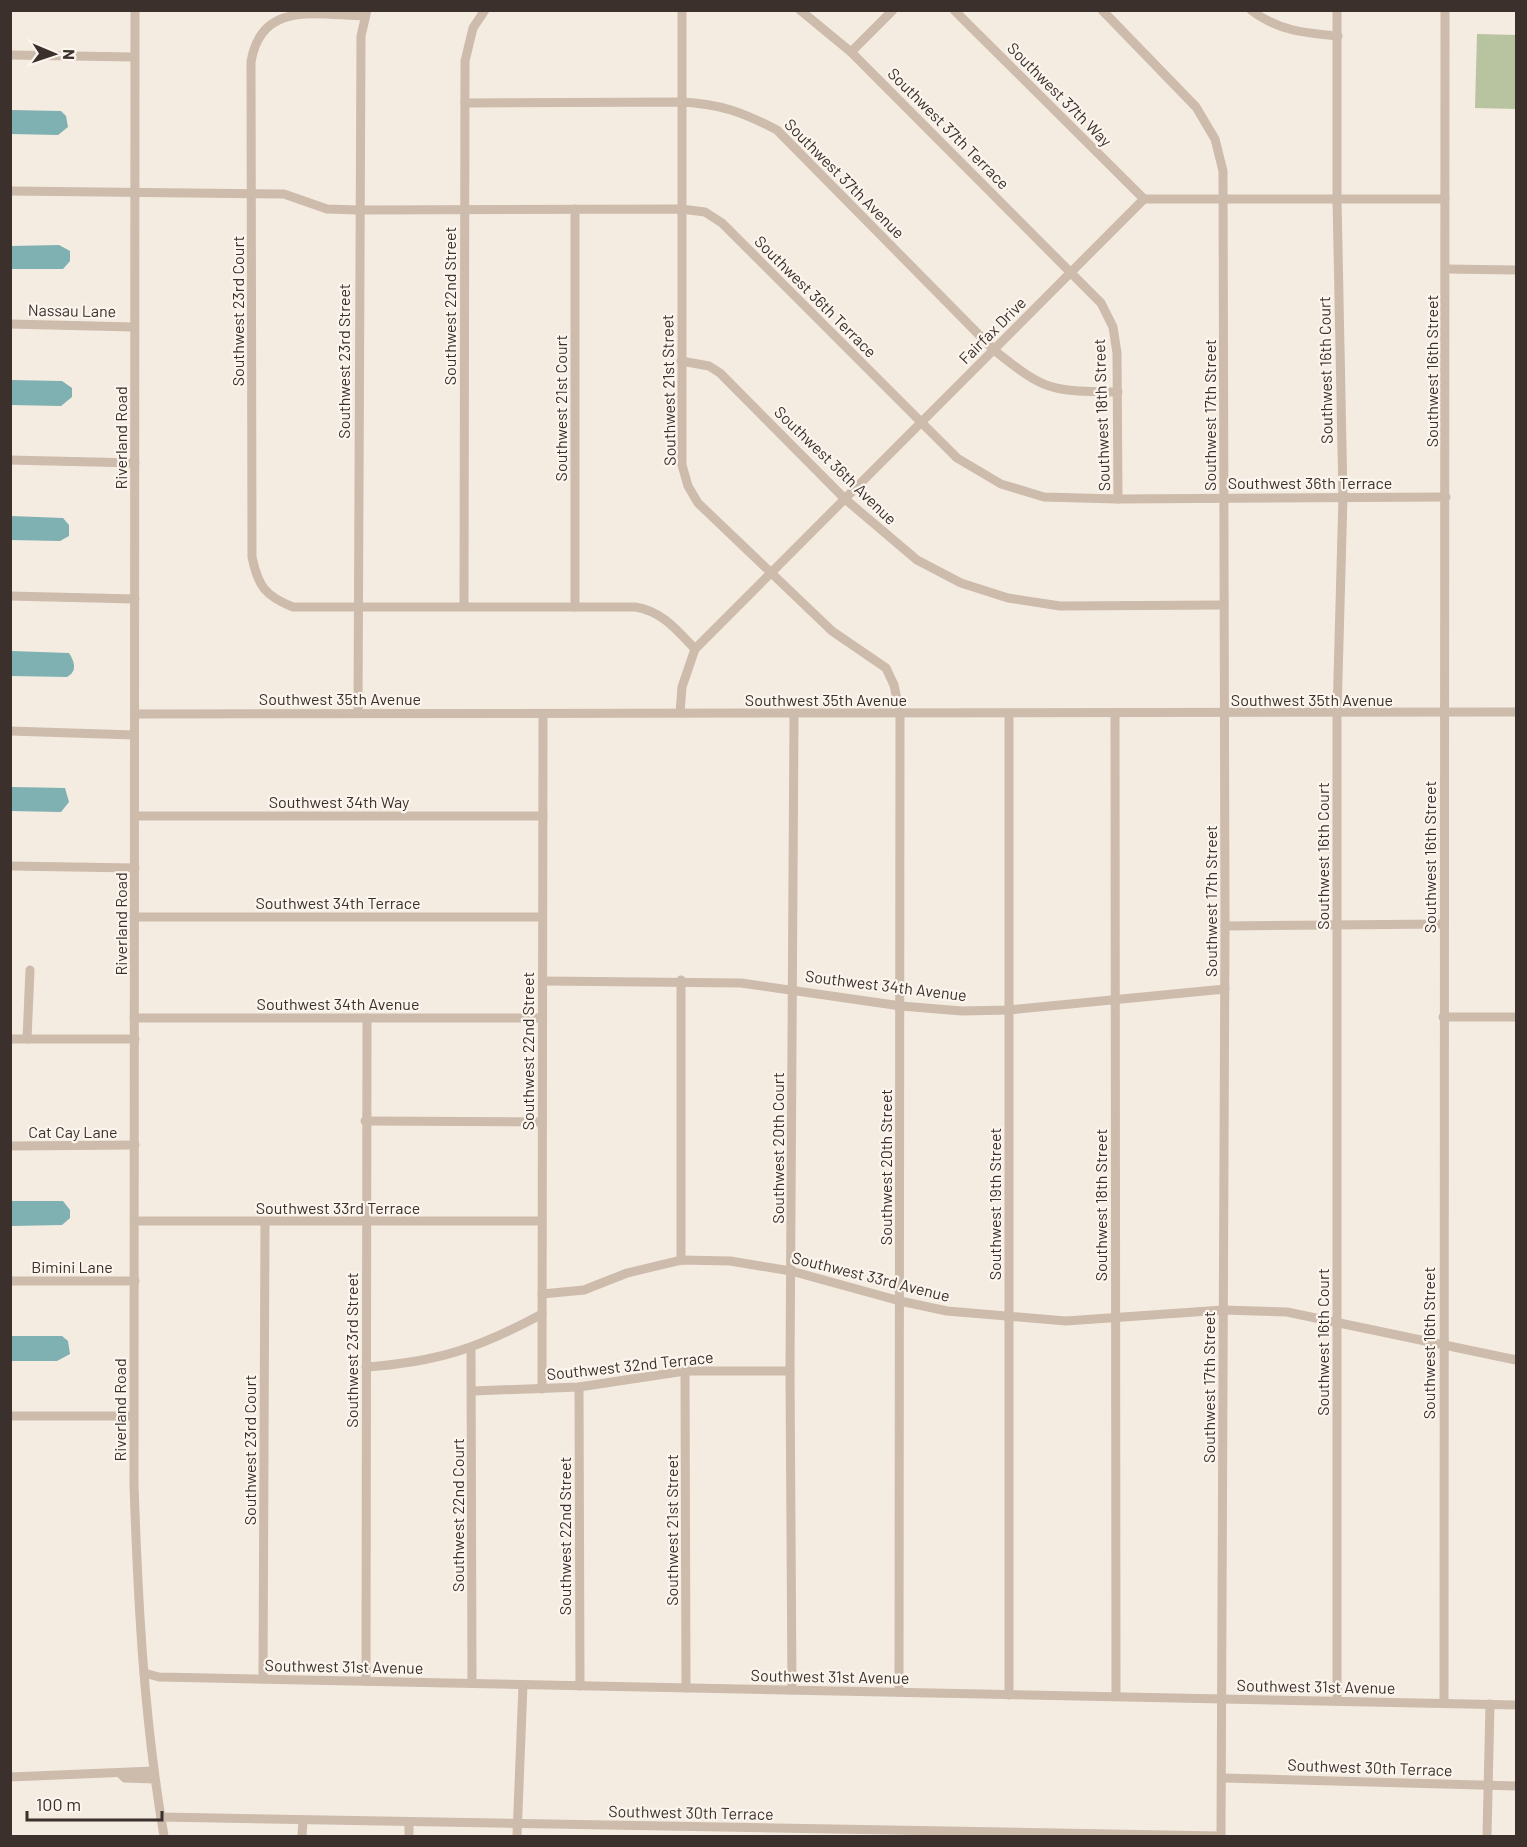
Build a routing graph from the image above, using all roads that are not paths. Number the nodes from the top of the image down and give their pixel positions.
1 (135, 10) edge
2 (485, 10) edge
3 (682, 10) edge
4 (800, 10) edge
5 (893, 10) edge
6 (954, 10) edge
7 (1102, 10) edge
8 (1251, 10) edge
9 (1337, 10) edge
10 (1445, 10) edge
11 (366, 13) edge
12 (1338, 36) junction
13 (851, 52) junction
14 (10, 55) edge
15 (134, 57) junction
16 (681, 102) junction
17 (465, 103) junction
18 (10, 190) edge
19 (134, 193) junction
20 (252, 193) junction
21 (1144, 199) junction
22 (1337, 199) junction
23 (1445, 199) junction
24 (1225, 200) junction
25 (464, 209) junction
26 (575, 209) junction
27 (681, 209) junction
28 (358, 210) junction
29 (1446, 269) junction
30 (1516, 270) edge
31 (1071, 272) junction
32 (10, 324) edge
33 (134, 327) junction
34 (994, 350) junction
35 (681, 361) junction
36 (1118, 392) junction
37 (921, 423) junction
38 (10, 460) edge
39 (135, 463) junction
40 (1343, 497) junction
41 (1446, 497) junction
42 (1224, 498) junction
43 (1118, 499) junction
44 (845, 500) junction
45 (770, 573) junction
46 (10, 596) edge
47 (135, 598) junction
48 (1224, 605) junction
49 (464, 606) junction
50 (575, 607) junction
51 (357, 608) junction
52 (695, 649) junction
53 (358, 712) junction
54 (1516, 712) edge
55 (680, 713) junction
56 (1115, 713) junction
57 (135, 714) junction
58 (543, 714) junction
59 (794, 714) junction
60 (900, 714) junction
61 (1010, 714) junction
62 (1224, 714) junction
63 (1337, 714) junction
64 (1444, 714) junction
65 (10, 731) edge
66 (134, 735) junction
67 (135, 816) junction
68 (543, 816) junction
69 (10, 866) edge
70 (135, 868) junction
71 (134, 917) junction
72 (542, 917) junction
73 (1338, 923) junction
74 (1444, 924) junction
75 (1225, 926) junction
76 (30, 969) dead end
77 (681, 980) junction
78 (543, 981) junction
79 (1225, 989) junction
80 (792, 990) junction
81 (1115, 1000) junction
82 (901, 1006) junction
83 (1009, 1010) junction
84 (1443, 1017) junction
85 (1516, 1017) edge
86 (134, 1018) junction
87 (367, 1018) junction
88 (542, 1018) junction
89 (10, 1039) edge
90 (27, 1039) junction
91 (135, 1039) junction
92 (365, 1121) junction
93 (542, 1122) junction
94 (135, 1145) junction
95 (10, 1146) edge
96 (135, 1221) junction
97 (542, 1221) junction
98 (265, 1222) junction
99 (367, 1222) junction
100 (681, 1260) junction
101 (791, 1271) junction
102 (10, 1281) edge
103 (135, 1281) junction
104 (542, 1294) junction
105 (900, 1301) junction
106 (1223, 1310) junction
107 (542, 1314) junction
108 (1010, 1318) junction
109 (1116, 1318) junction
110 (1336, 1321) junction
111 (1442, 1345) junction
112 (471, 1348) junction
113 (1516, 1360) edge
114 (366, 1367) junction
115 (685, 1371) junction
116 (790, 1371) junction
117 (579, 1387) junction
118 (542, 1389) junction
119 (472, 1391) junction
120 (10, 1416) edge
121 (134, 1416) junction
122 (144, 1673) junction
123 (262, 1679) junction
124 (366, 1681) junction
125 (472, 1683) junction
126 (523, 1685) junction
127 (580, 1686) junction
128 (686, 1688) junction
129 (792, 1690) junction
130 (898, 1692) junction
131 (1009, 1695) junction
132 (1116, 1696) junction
133 (1223, 1699) junction
134 (1337, 1701) junction
135 (1444, 1703) junction
136 (1490, 1704) junction
137 (1516, 1705) edge
138 (154, 1775) junction
139 (10, 1777) edge
140 (1222, 1778) junction
141 (1488, 1785) junction
142 (1516, 1786) edge
143 (161, 1817) junction
144 (303, 1820) junction
145 (409, 1822) junction
146 (517, 1824) junction
147 (622, 1825) junction
148 (950, 1834) edge
149 (1017, 1835) edge
150 (164, 1836) edge
151 (302, 1836) edge
152 (409, 1836) edge
153 (517, 1836) edge
154 (622, 1836) edge
155 (1121, 1836) edge
156 (1221, 1836) edge
157 (1487, 1836) edge

1 - 15 street, Riverland Road
2 - 17 street, Southwest 22nd Street
3 - 16 street, Southwest 21st Street
4 - 13 street, Southwest 37th Terrace
5 - 13 street
6 - 21 street, Southwest 37th Way
7 - 24 street, Southwest 17th Street
8 - 12 street
9 - 12 street, Southwest 16th Court
10 - 23 street, Southwest 16th Street
11 - 20 street, Southwest 23rd Court
11 - 28 street, Southwest 23rd Street
12 - 22 street, Southwest 16th Court
13 - 31 street, Southwest 37th Terrace
14 - 15 street
15 - 19 street, Riverland Road
16 - 17 street, Southwest 37th Avenue
16 - 27 street, Southwest 21st Street
16 - 34 street, Southwest 37th Avenue
17 - 25 street, Southwest 22nd Street
18 - 19 street, Southwest 36th Terrace
19 - 20 street, Southwest 36th Terrace
19 - 33 street, Riverland Road
20 - 28 street, Southwest 36th Terrace
20 - 51 street, Southwest 23rd Court
21 - 24 street
21 - 31 street, Fairfax Drive
22 - 23 street
22 - 24 street
22 - 40 street, Southwest 16th Court
23 - 29 street, Southwest 16th Street
24 - 42 street, Southwest 17th Street
25 - 26 street, Southwest 36th Terrace
25 - 28 street, Southwest 36th Terrace
25 - 49 street, Southwest 22nd Street
26 - 27 street, Southwest 36th Terrace
26 - 50 street, Southwest 21st Court
27 - 35 street, Southwest 21st Street
27 - 37 street, Southwest 36th Terrace
28 - 51 street, Southwest 23rd Street
29 - 30 street
29 - 41 street, Southwest 16th Street
31 - 34 street, Fairfax Drive
31 - 36 street, Southwest 18th Street
32 - 33 street, Nassau Lane
33 - 39 street, Riverland Road
34 - 36 street, Southwest 37th Avenue
34 - 37 street, Fairfax Drive
35 - 44 street, Southwest 36th Avenue
35 - 45 street, Southwest 21st Street
36 - 43 street, Southwest 18th Street
37 - 43 street, Southwest 36th Terrace
37 - 44 street, Fairfax Drive
38 - 39 street
39 - 47 street, Riverland Road
40 - 41 street, Southwest 36th Terrace
40 - 42 street, Southwest 36th Terrace
40 - 63 street, Southwest 16th Court
41 - 64 street, Southwest 16th Street
42 - 43 street, Southwest 36th Terrace
42 - 48 street, Southwest 17th Street
44 - 45 street, Fairfax Drive
44 - 48 street, Southwest 36th Avenue
45 - 52 street, Fairfax Drive
45 - 60 street, Southwest 21st Street
46 - 47 street
47 - 57 street, Riverland Road
48 - 62 street, Southwest 17th Street
49 - 50 street
49 - 51 street
50 - 52 street
51 - 53 street, Southwest 23rd Street
52 - 55 street, Fairfax Drive
53 - 57 street, Southwest 35th Avenue
53 - 58 street, Southwest 35th Avenue
54 - 64 street, Southwest 35th Avenue
55 - 58 street, Southwest 35th Avenue
55 - 59 street, Southwest 35th Avenue
56 - 61 street, Southwest 35th Avenue
56 - 62 street, Southwest 35th Avenue
56 - 81 street, Southwest 18th Street
57 - 66 street, Riverland Road
58 - 68 street, Southwest 22nd Street
59 - 60 street, Southwest 35th Avenue
59 - 80 street, Southwest 20th Court
60 - 61 street, Southwest 35th Avenue
60 - 82 street, Southwest 20th Street
61 - 83 street, Southwest 19th Street
62 - 63 street, Southwest 35th Avenue
62 - 75 street, Southwest 17th Street
63 - 64 street, Southwest 35th Avenue
63 - 73 street, Southwest 16th Court
64 - 74 street, Southwest 16th Street
65 - 66 street
66 - 67 street, Riverland Road
67 - 68 street, Southwest 34th Way
67 - 70 street, Riverland Road
68 - 72 street, Southwest 22nd Street
69 - 70 street
70 - 71 street, Riverland Road
71 - 72 street, Southwest 34th Terrace
71 - 86 street, Riverland Road
72 - 78 street, Southwest 22nd Street
73 - 74 street
73 - 75 street
73 - 110 street, Southwest 16th Court
74 - 84 street, Southwest 16th Street
75 - 79 street, Southwest 17th Street
76 - 90 street
77 - 78 street, Southwest 34th Avenue
77 - 80 street, Southwest 34th Avenue
77 - 100 street
78 - 88 street, Southwest 22nd Street
79 - 81 street, Southwest 34th Avenue
79 - 106 street, Southwest 17th Street
80 - 82 street, Southwest 34th Avenue
80 - 101 street, Southwest 20th Court
81 - 83 street, Southwest 34th Avenue
81 - 109 street, Southwest 18th Street
82 - 83 street, Southwest 34th Avenue
82 - 105 street, Southwest 20th Street
83 - 108 street, Southwest 19th Street
84 - 85 street
84 - 111 street, Southwest 16th Street
86 - 87 street, Southwest 34th Avenue
86 - 91 street, Riverland Road
87 - 88 street, Southwest 34th Avenue
87 - 92 street, Southwest 23rd Street
88 - 93 street, Southwest 22nd Street
89 - 90 street
90 - 91 street
91 - 94 street, Riverland Road
92 - 93 street
92 - 99 street, Southwest 23rd Street
93 - 97 street, Southwest 22nd Street
94 - 95 street, Cat Cay Lane
94 - 96 street, Riverland Road
96 - 98 street, Southwest 33rd Terrace
96 - 103 street, Riverland Road
97 - 99 street, Southwest 33rd Terrace
97 - 104 street, Southwest 22nd Street
98 - 99 street, Southwest 33rd Terrace
98 - 123 street, Southwest 23rd Court
99 - 114 street, Southwest 23rd Street
100 - 101 street, Southwest 33rd Avenue
100 - 104 street, Southwest 33rd Avenue
101 - 105 street, Southwest 33rd Avenue
101 - 116 street, Southwest 20th Court
102 - 103 street, Bimini Lane
103 - 121 street, Riverland Road
104 - 107 street, Southwest 22nd Street
105 - 108 street, Southwest 33rd Avenue
105 - 130 street, Southwest 20th Street
106 - 109 street, Southwest 33rd Avenue
106 - 110 street, Southwest 33rd Avenue
106 - 133 street, Southwest 17th Street
107 - 112 street
107 - 118 street, Southwest 22nd Street
108 - 109 street, Southwest 33rd Avenue
108 - 131 street, Southwest 19th Street
109 - 132 street, Southwest 18th Street
110 - 111 street, Southwest 33rd Avenue
110 - 134 street, Southwest 16th Court
111 - 113 street, Southwest 33rd Avenue
111 - 135 street, Southwest 16th Street
112 - 114 street
112 - 119 street, Southwest 22nd Court
114 - 124 street, Southwest 23rd Street
115 - 116 street, Southwest 32nd Terrace
115 - 117 street, Southwest 32nd Terrace
115 - 128 street, Southwest 21st Street
116 - 129 street, Southwest 20th Court
117 - 118 street, Southwest 32nd Terrace
117 - 127 street, Southwest 22nd Street
118 - 119 street, Southwest 32nd Terrace
119 - 125 street, Southwest 22nd Court
120 - 121 street
121 - 122 street, Riverland Road
122 - 123 street, Southwest 31st Avenue
122 - 138 street, Riverland Road
123 - 124 street, Southwest 31st Avenue
124 - 125 street, Southwest 31st Avenue
125 - 126 street, Southwest 31st Avenue
126 - 127 street, Southwest 31st Avenue
126 - 146 street
127 - 128 street, Southwest 31st Avenue
128 - 129 street, Southwest 31st Avenue
129 - 130 street, Southwest 31st Avenue
130 - 131 street, Southwest 31st Avenue
131 - 132 street, Southwest 31st Avenue
132 - 133 street, Southwest 31st Avenue
133 - 134 street, Southwest 31st Avenue
133 - 140 street, Southwest 17th Street
134 - 135 street, Southwest 31st Avenue
135 - 136 street, Southwest 31st Avenue
136 - 137 street, Southwest 31st Avenue
136 - 141 street
138 - 139 street
138 - 143 street, Riverland Road
140 - 141 street, Southwest 30th Terrace
140 - 156 street, Southwest 17th Street
141 - 142 street, Southwest 30th Terrace
141 - 157 street
143 - 144 street, Southwest 30th Terrace
143 - 150 street, Riverland Road
144 - 145 street, Southwest 30th Terrace
144 - 151 street
145 - 146 street, Southwest 30th Terrace
145 - 152 street
146 - 147 street, Southwest 30th Terrace
146 - 153 street
147 - 148 street, Southwest 30th Terrace
147 - 154 street
148 - 149 street, Southwest 30th Terrace
149 - 155 street, Southwest 30th Terrace
155 - 156 street, Southwest 30th Terrace

